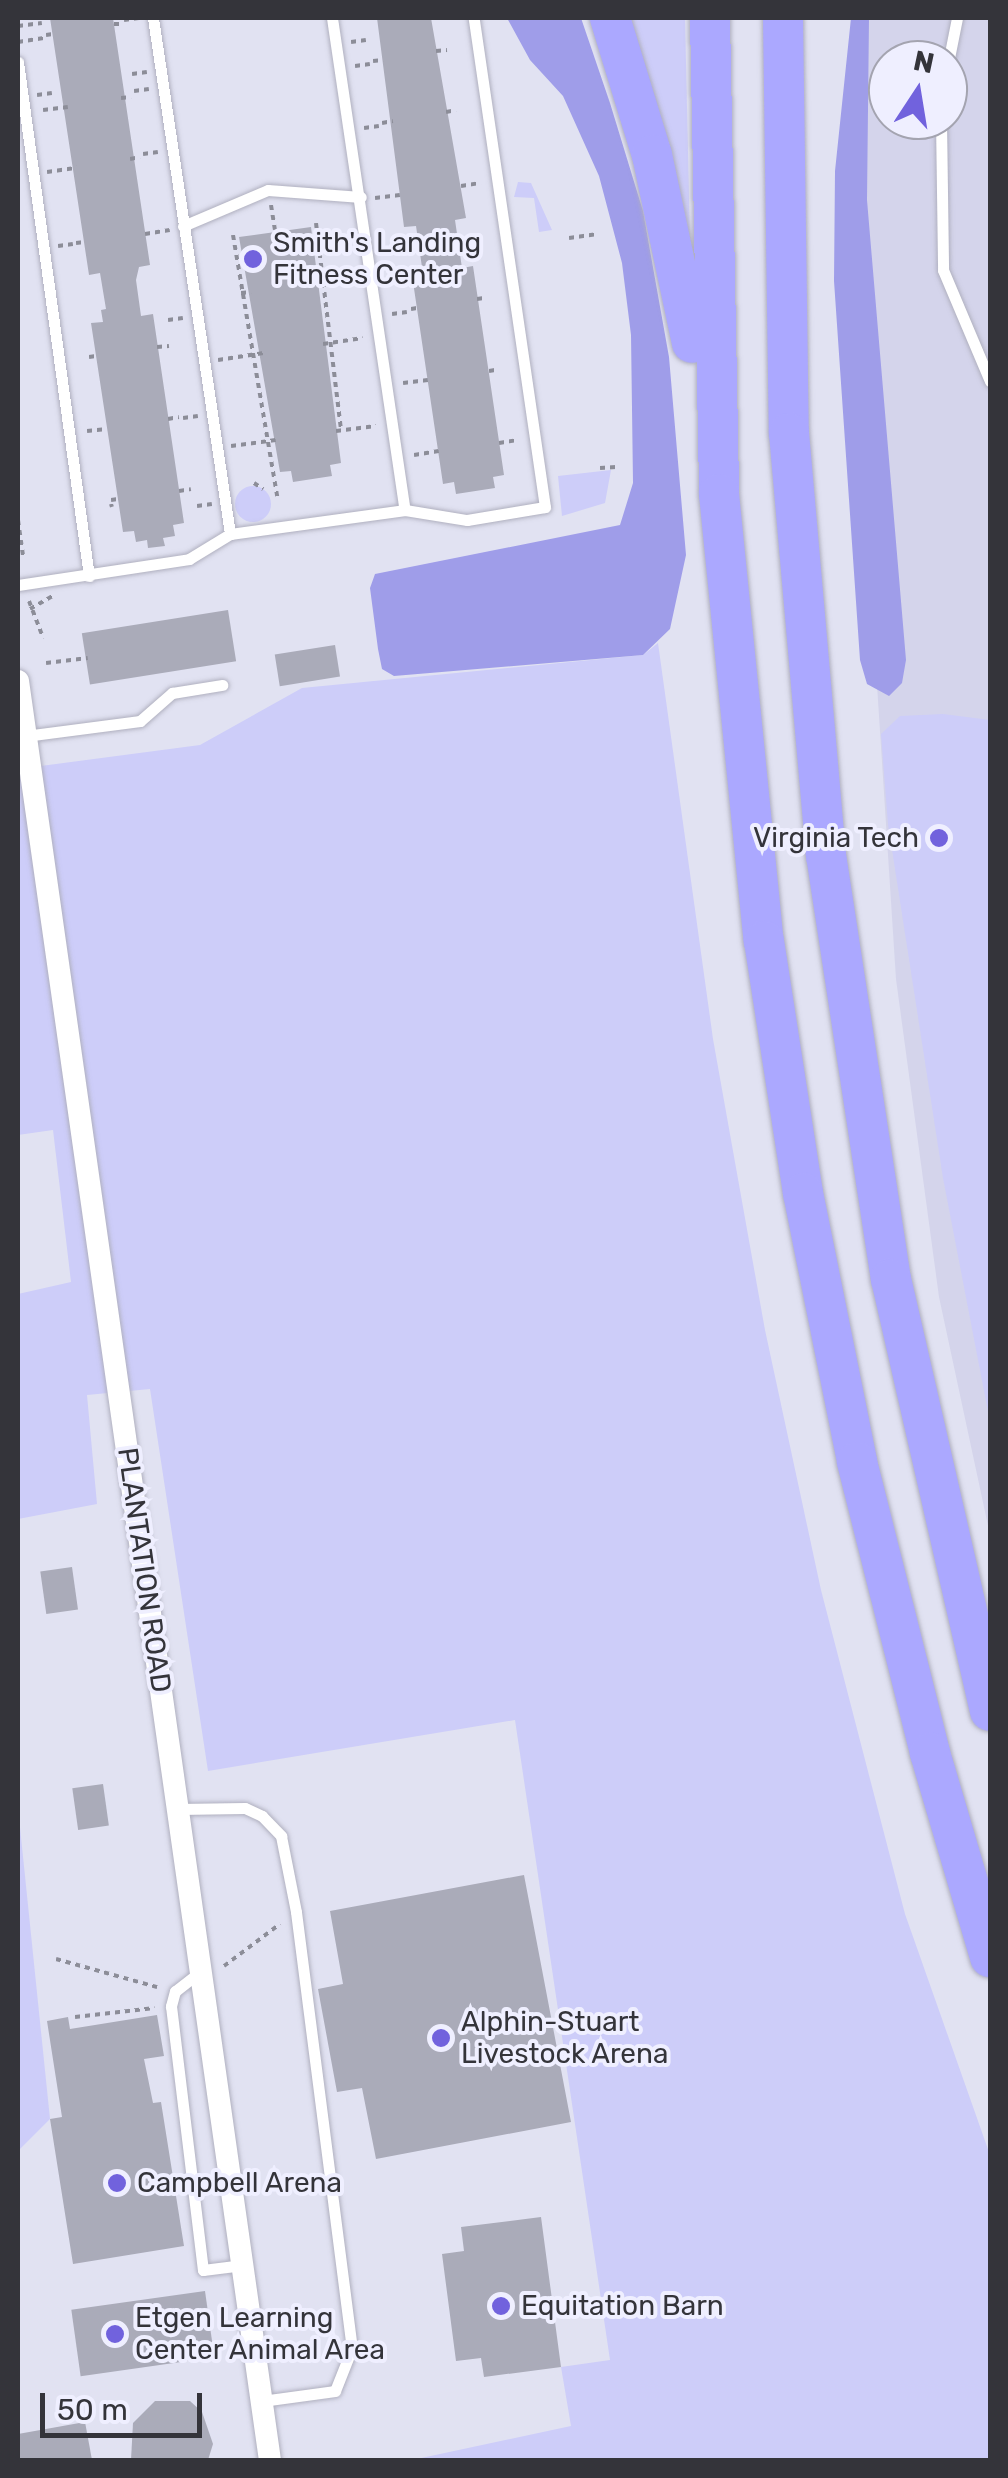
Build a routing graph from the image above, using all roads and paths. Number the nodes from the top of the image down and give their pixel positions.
1 (143, 18) edge
2 (153, 18) edge
3 (332, 18) edge
4 (474, 18) edge
5 (610, 18) edge
6 (710, 18) edge
7 (119, 22) edge
8 (42, 23) dead end
9 (785, 24) edge
10 (18, 26) edge
11 (48, 35) dead end
12 (18, 42) edge
13 (447, 50) dead end
14 (436, 51) dead end
15 (383, 60) dead end
16 (373, 61) dead end
17 (18, 62) edge
18 (131, 97) dead end
19 (121, 98) dead end
20 (68, 107) dead end
21 (55, 109) dead end
22 (456, 110) dead end
23 (446, 112) dead end
24 (393, 121) dead end
25 (382, 123) dead end
26 (941, 140) edge
27 (140, 157) dead end
28 (130, 159) dead end
29 (77, 168) dead end
30 (64, 170) dead end
31 (488, 182) dead end
32 (460, 186) dead end
33 (400, 195) dead end
34 (366, 198) junction
35 (273, 220) dead end
36 (316, 223) dead end
37 (179, 228) junction
38 (275, 230) dead end
39 (145, 234) dead end
40 (598, 234) dead end
41 (233, 235) dead end
42 (569, 238) dead end
43 (84, 242) dead end
44 (76, 244) dead end
45 (324, 282) junction
46 (316, 283) dead end
47 (251, 292) dead end
48 (240, 293) junction
49 (352, 339) dead end
50 (326, 344) junction
51 (169, 346) dead end
52 (157, 347) dead end
53 (259, 354) junction
54 (96, 356) dead end
55 (89, 357) dead end
56 (233, 358) dead end
57 (428, 380) dead end
58 (418, 381) dead end
59 (990, 381) edge
60 (179, 417) dead end
61 (168, 419) dead end
62 (365, 427) dead end
63 (107, 429) dead end
64 (97, 430) dead end
65 (272, 440) junction
66 (509, 441) dead end
67 (499, 443) dead end
68 (246, 444) dead end
69 (439, 452) dead end
70 (428, 453) dead end
71 (616, 467) dead end
72 (600, 468) dead end
73 (254, 482) dead end
74 (263, 490) dead end
75 (179, 491) dead end
76 (191, 493) dead end
77 (720, 494) junction
78 (277, 496) dead end
79 (118, 500) dead end
80 (111, 504) dead end
81 (405, 510) junction
82 (18, 520) edge
83 (230, 534) junction
84 (23, 556) dead end
85 (89, 576) junction
86 (18, 585) edge
87 (54, 598) dead end
88 (28, 600) dead end
89 (30, 609) junction
90 (43, 638) dead end
91 (88, 658) dead end
92 (46, 663) dead end
93 (18, 680) edge
94 (222, 685) dead end
95 (25, 736) junction
96 (990, 1712) edge
97 (178, 1809) junction
98 (296, 1912) junction
99 (990, 1957) edge
100 (56, 1958) dead end
101 (208, 1972) junction
102 (175, 1991) junction
103 (171, 2006) junction
104 (75, 2017) dead end
105 (243, 2265) junction
106 (262, 2400) junction
107 (270, 2460) edge

1 - 7 path
2 - 37 lane
3 - 34 lane
4 - 81 lane
5 - 77 highway
6 - 77 highway
8 - 10 path
9 - 96 highway
11 - 12 path
13 - 14 path
15 - 16 path
17 - 85 lane
18 - 19 path
20 - 21 path
22 - 23 path
24 - 25 path
26 - 59 lane
27 - 28 path
29 - 30 path
31 - 32 path
33 - 34 path
34 - 37 lane
34 - 81 lane
35 - 38 path
36 - 45 path
37 - 39 path
37 - 83 lane
40 - 42 path
41 - 48 path
43 - 44 path
45 - 46 path
45 - 50 path
47 - 48 path
48 - 53 path
49 - 50 path
50 - 62 path
51 - 52 path
53 - 56 path
53 - 65 path
54 - 55 path
57 - 58 path
60 - 61 path
63 - 64 path
65 - 68 path
65 - 78 path
66 - 67 path
69 - 70 path
71 - 72 path
73 - 74 path
75 - 76 path
77 - 99 highway
79 - 80 path
81 - 83 lane
82 - 84 path
83 - 85 lane
85 - 86 lane
87 - 89 path
88 - 89 path
89 - 90 path
91 - 92 path
93 - 95 street, PLANTATION ROAD
94 - 95 lane
95 - 97 street, PLANTATION ROAD
97 - 98 lane
97 - 101 street, PLANTATION ROAD
98 - 101 path
98 - 106 lane
100 - 102 path
101 - 102 lane
101 - 105 street, PLANTATION ROAD
102 - 103 lane
103 - 104 path
103 - 105 lane
105 - 106 street, PLANTATION ROAD
106 - 107 street, PLANTATION ROAD

